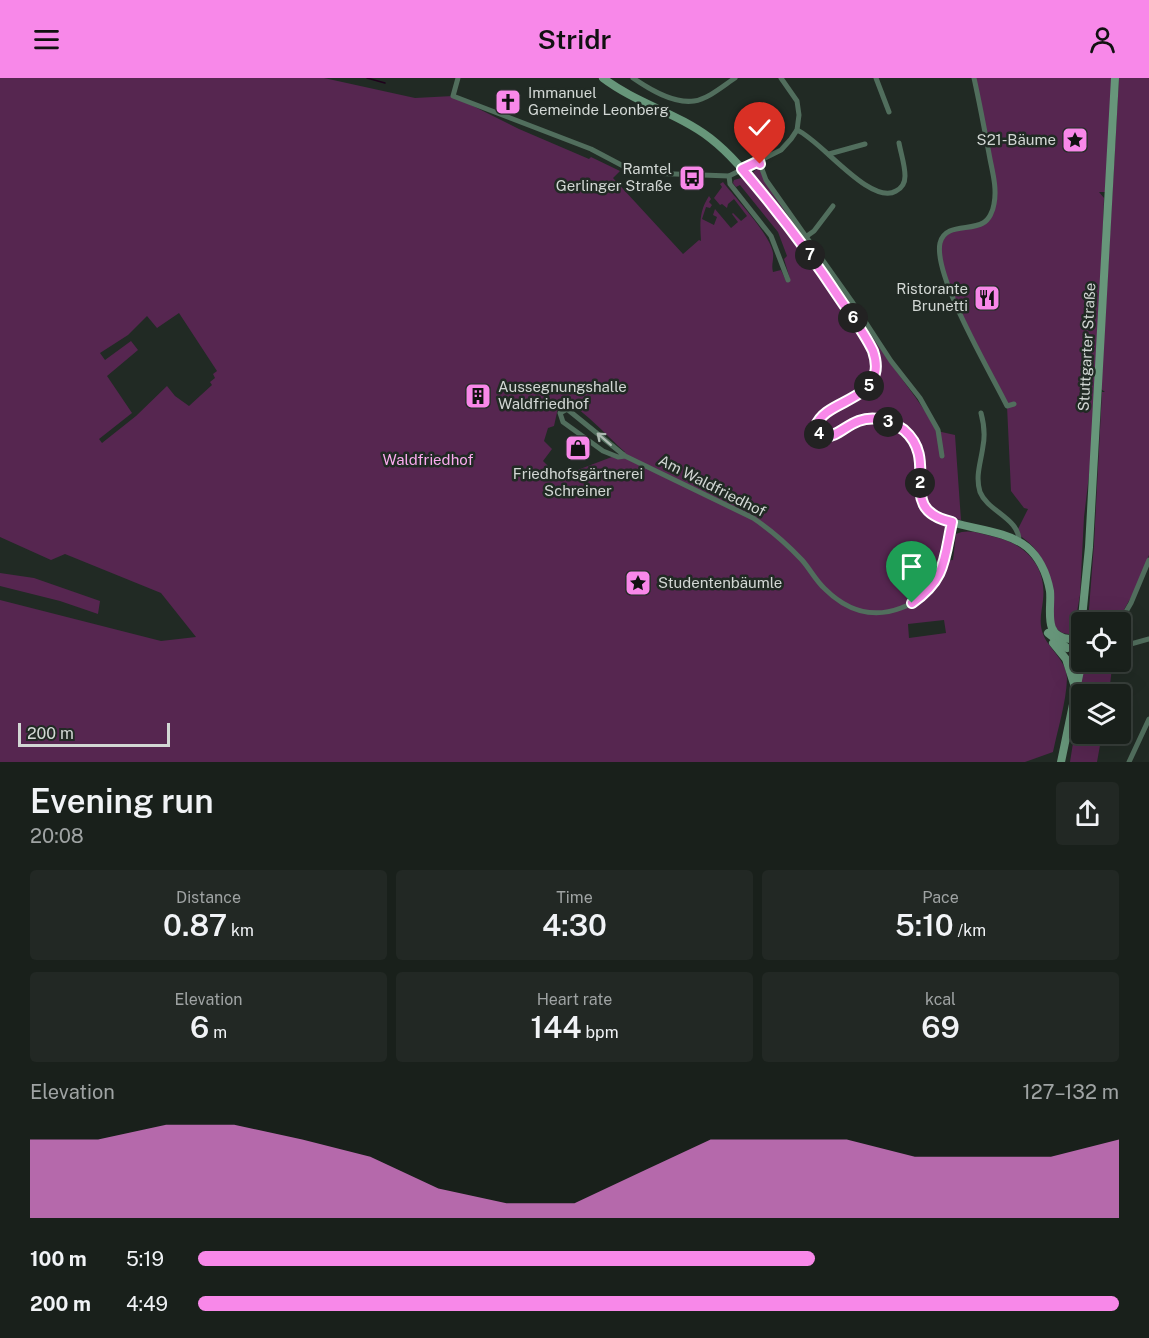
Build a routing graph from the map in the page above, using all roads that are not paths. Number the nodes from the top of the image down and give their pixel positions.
1 (458, 78) edge
2 (603, 78) edge
3 (633, 78) edge
4 (735, 78) edge
5 (781, 78) edge
6 (876, 78) edge
7 (974, 78) edge
8 (1115, 78) edge
9 (889, 112) dead end
10 (796, 130) junction
11 (899, 143) dead end
12 (865, 144) dead end
13 (829, 154) junction
14 (759, 161) junction
15 (742, 169) junction
16 (729, 176) junction
17 (833, 206) dead end
18 (807, 236) junction
19 (788, 280) dead end
20 (1014, 404) dead end
21 (981, 413) dead end
22 (626, 456) junction
23 (942, 456) dead end
24 (952, 522) junction
25 (1019, 542) junction
26 (1149, 560) edge
27 (1047, 582) junction
28 (1084, 612) edge
29 (1126, 612) edge
30 (1050, 635) junction
31 (1071, 636) edge
32 (1149, 639) edge
33 (1071, 643) edge
34 (1131, 644) edge
35 (1067, 648) junction
36 (1071, 652) edge
37 (1074, 684) edge
38 (1071, 708) edge
39 (1149, 719) edge
40 (1060, 762) edge
41 (1129, 762) edge

1 - 16 street
2 - 15 main road
3 - 4 street
5 - 10 street
6 - 9 street
7 - 20 street
8 - 28 main road, Stuttgarter Straße
10 - 13 street
10 - 14 street
11 - 13 street
12 - 13 street
14 - 15 street
14 - 18 street
15 - 16 street
15 - 24 main road
16 - 19 street
17 - 18 street
18 - 23 street
21 - 25 street
22 -> 22 street, Am Waldfriedhof
22 - 24 street, Am Waldfriedhof
24 - 25 main road
25 - 27 main road
26 - 29 street
27 - 30 main road
27 - 31 main road
30 - 35 main road
30 - 37 main road
32 - 34 street
33 - 35 main road, Stuttgarter Straße
35 - 36 main road
38 - 40 main road
39 - 41 street

